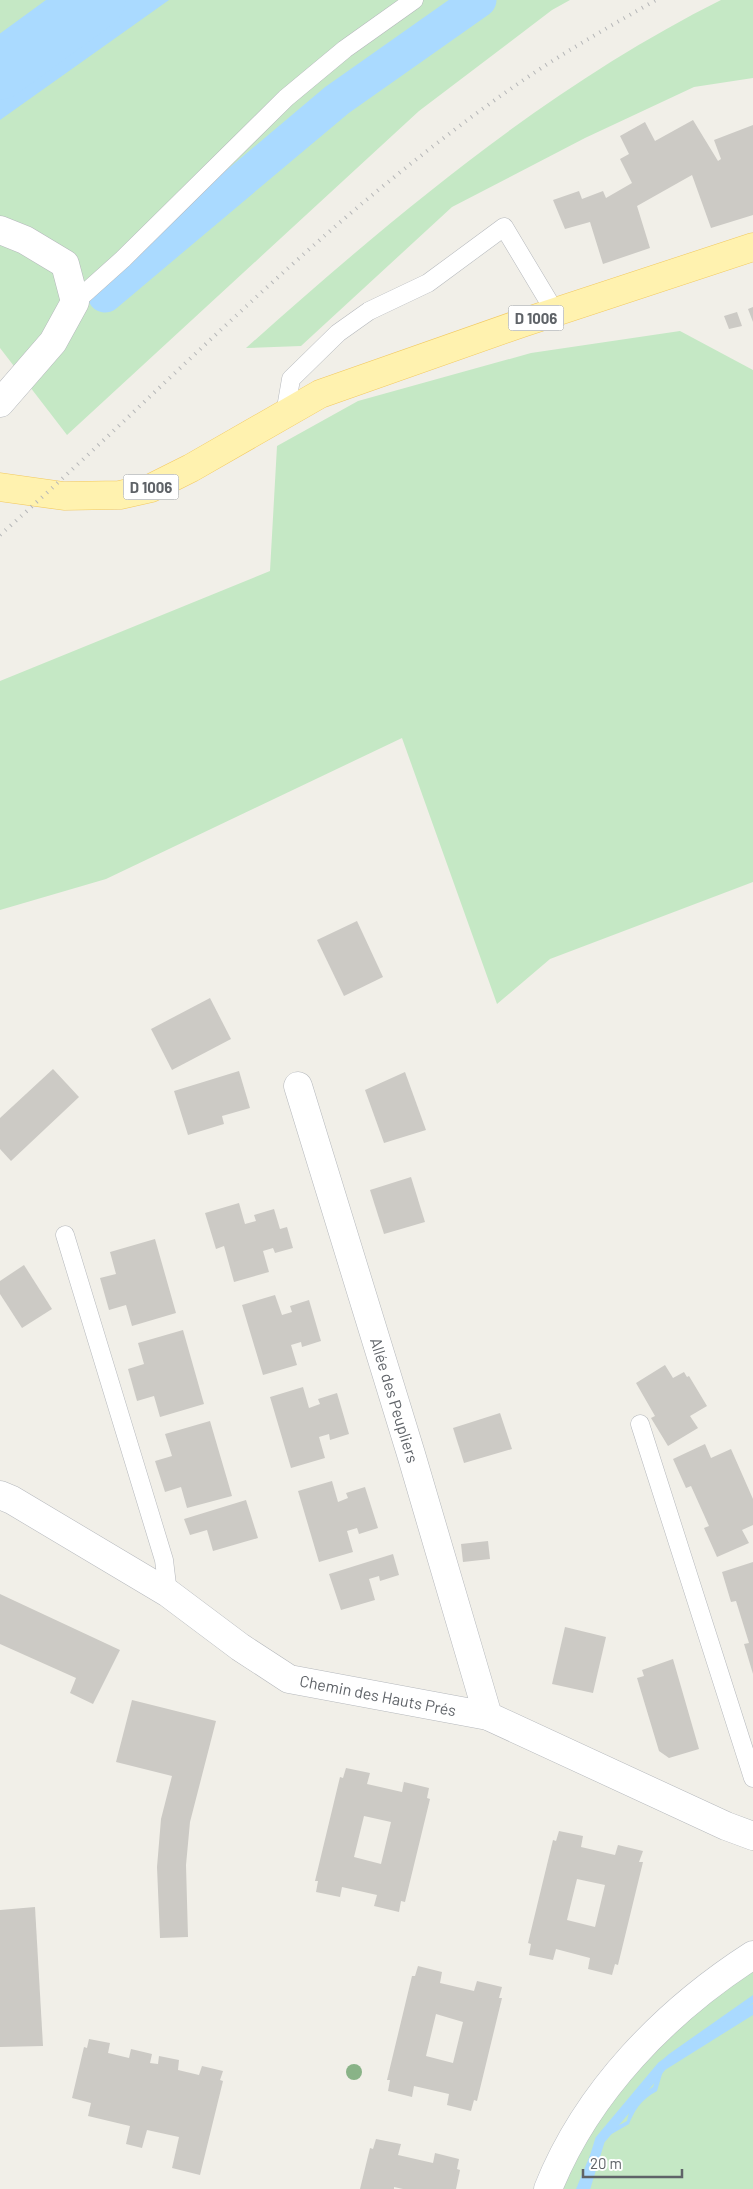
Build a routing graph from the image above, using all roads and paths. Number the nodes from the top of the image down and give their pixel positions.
1 (414, 0) edge
2 (0, 230) edge
3 (753, 247) edge
4 (75, 302) junction
5 (555, 312) junction
6 (0, 403) edge
7 (286, 414) junction
8 (0, 487) edge
9 (298, 1086) dead end
10 (65, 1235) dead end
11 (640, 1424) dead end
12 (4, 1501) edge
13 (168, 1593) junction
14 (488, 1716) junction
15 (753, 1778) edge
16 (753, 1836) edge
17 (753, 1955) edge
18 (548, 2189) edge

1 - 4 lane
2 - 4 street
3 - 5 main road, D 1006
4 - 6 street
5 - 7 main road, D 1006
5 - 7 lane
7 - 8 main road, D 1006
9 - 14 street, Allée des Peupliers
10 - 13 lane
11 - 15 lane
12 - 13 street, Chemin des Hauts Prés
13 - 14 street, Chemin des Hauts Prés
14 - 16 street, Chemin des Hauts Prés
17 - 18 street

